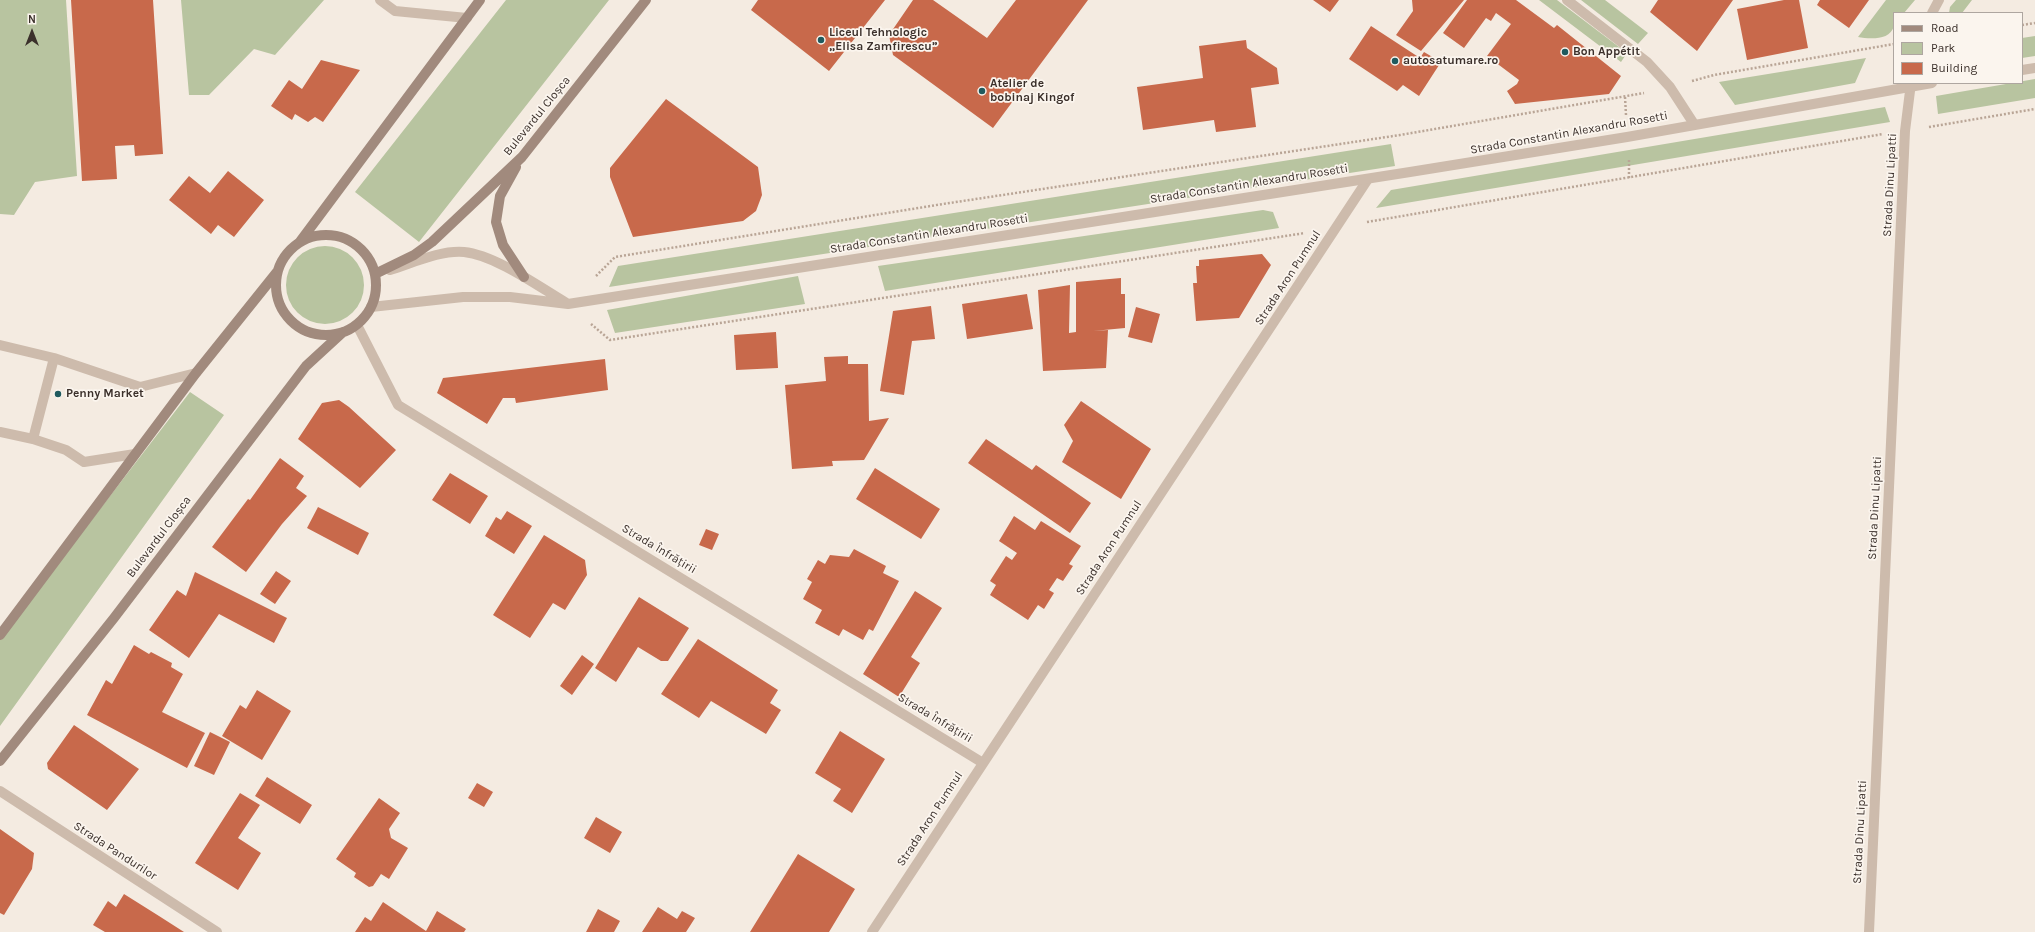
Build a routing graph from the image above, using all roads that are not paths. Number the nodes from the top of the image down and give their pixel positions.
1 (380, 0) edge
2 (480, 0) edge
3 (646, 0) edge
4 (1567, 0) edge
5 (1939, 0) edge
6 (1933, 12) edge
7 (467, 18) junction
8 (2035, 68) edge
9 (2023, 70) edge
10 (1921, 84) edge
11 (1910, 85) edge
12 (1694, 124) junction
13 (522, 157) junction
14 (1368, 179) junction
15 (299, 243) junction
16 (277, 272) junction
17 (375, 274) junction
18 (524, 278) junction
19 (568, 304) junction
20 (371, 307) junction
21 (357, 325) junction
22 (343, 332) junction
23 (0, 345) edge
24 (54, 358) junction
25 (196, 372) junction
26 (0, 432) edge
27 (33, 439) junction
28 (135, 454) junction
29 (0, 634) edge
30 (0, 761) edge
31 (983, 763) junction
32 (0, 791) edge
33 (217, 932) edge
34 (872, 932) edge
35 (1869, 932) edge

1 - 7 street
2 - 7 main road
3 - 13 main road, Bulevardul Cloșca
4 - 12 street
5 - 6 street
7 - 15 main road
8 - 9 street
10 - 11 street, Strada Constantin Alexandru Rosetti
11 - 12 street, Strada Constantin Alexandru Rosetti
11 - 35 street, Strada Dinu Lipatti
12 - 14 street, Strada Constantin Alexandru Rosetti
13 - 17 main road, Bulevardul Cloșca
13 - 18 main road
14 - 19 street, Strada Constantin Alexandru Rosetti
14 - 31 street, Strada Aron Pumnul
15 - 16 main road
15 - 17 main road
16 - 22 main road
16 - 25 main road
17 - 18 street
17 - 20 main road
18 - 19 street
19 - 20 street, Strada Constantin Alexandru Rosetti
20 - 21 main road
21 - 22 main road
21 - 31 street, Strada Înfrățirii
22 - 30 main road, Bulevardul Cloșca
23 - 24 street
24 - 25 street
24 - 27 street
25 - 28 main road
26 - 27 street
27 - 28 street
28 - 29 main road
31 - 34 street, Strada Aron Pumnul
32 - 33 street, Strada Pandurilor

